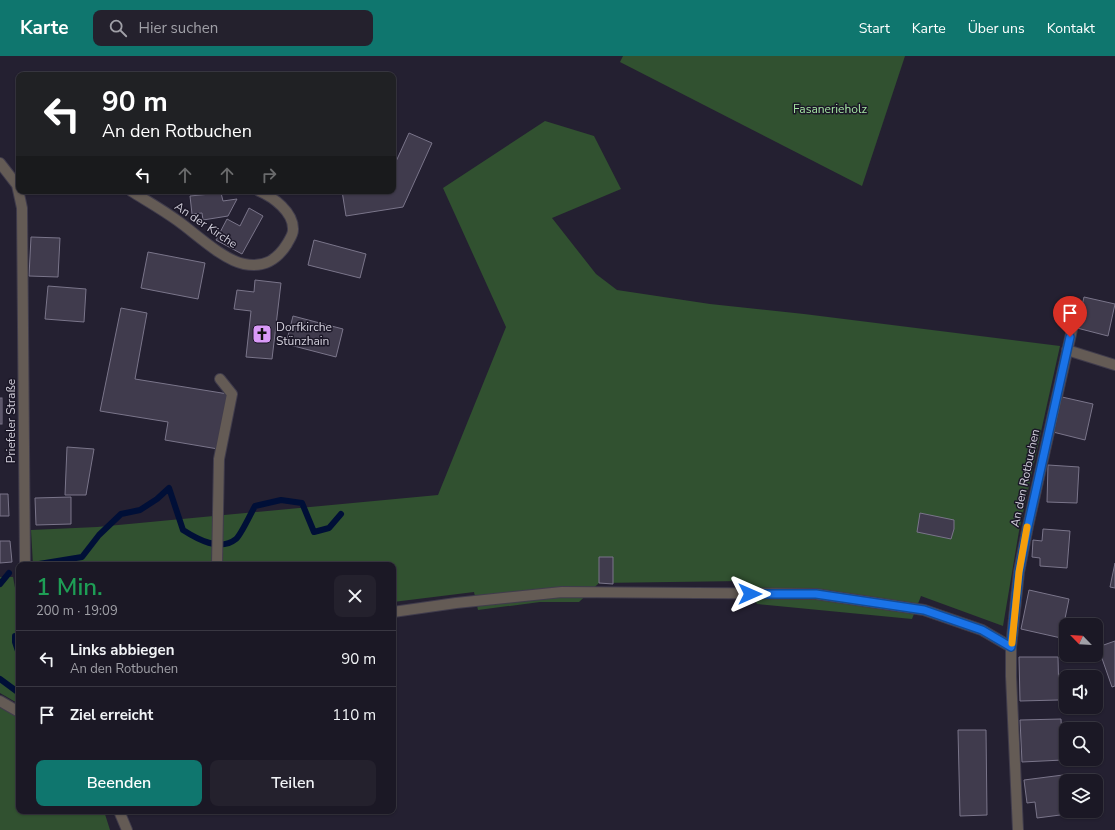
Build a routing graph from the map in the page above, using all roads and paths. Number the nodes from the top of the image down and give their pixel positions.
1 (0, 164) edge
2 (16, 183) edge
3 (20, 194) edge
4 (137, 194) edge
5 (264, 194) edge
6 (1073, 325) dead end
7 (1067, 350) junction
8 (1115, 365) edge
9 (220, 379) dead end
10 (218, 561) edge
11 (25, 562) edge
12 (396, 612) edge
13 (1011, 647) junction
14 (0, 701) edge
15 (16, 710) edge
16 (120, 814) edge
17 (127, 830) edge
18 (1018, 830) edge

1 - 2 street, Priefeler Straße
3 - 11 street, Priefeler Straße
4 - 5 street, An der Kirche
6 - 7 street, An den Rotbuchen
7 - 8 street
7 - 13 street, An den Rotbuchen
9 - 10 street
12 - 13 street
13 - 18 street, An den Rotbuchen
14 - 15 street
16 - 17 street

